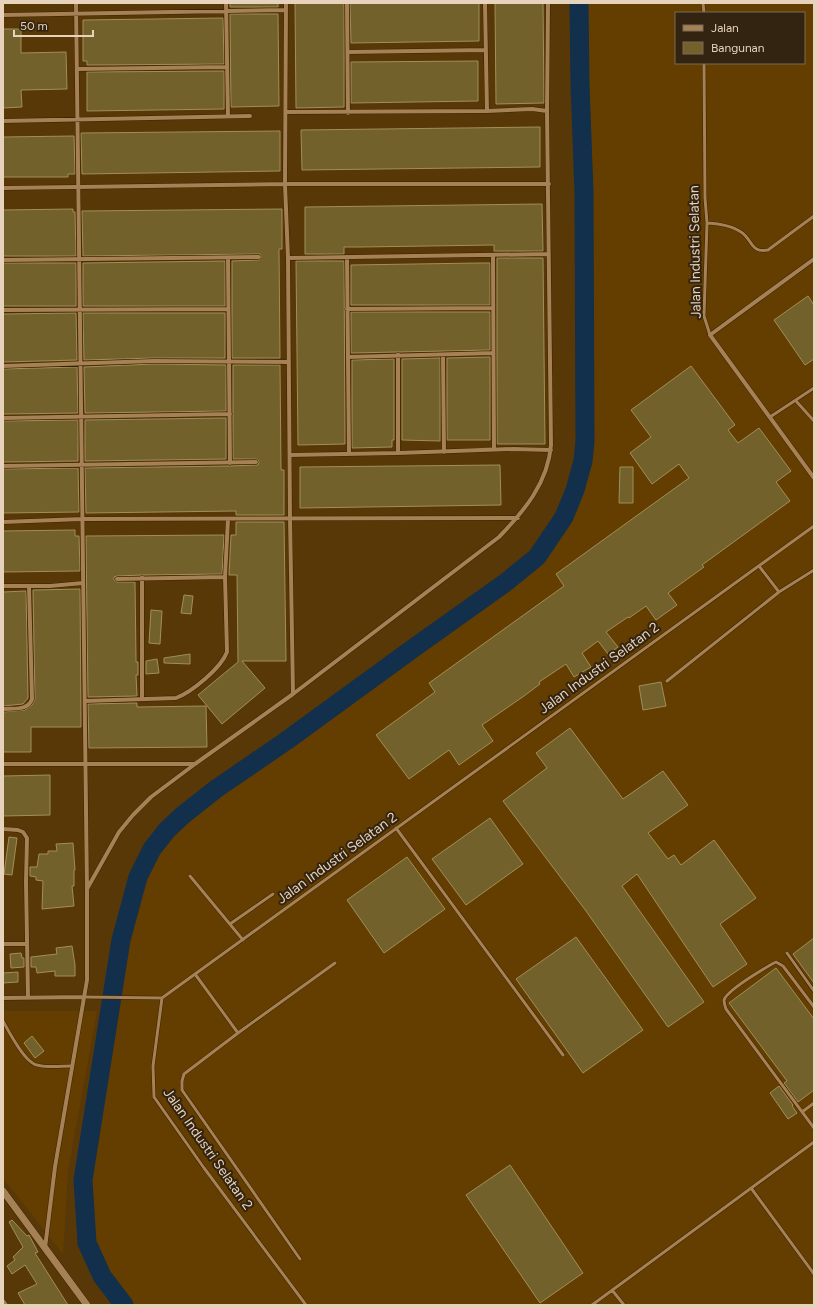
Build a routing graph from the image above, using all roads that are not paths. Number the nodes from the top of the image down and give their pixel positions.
1 (76, 3) edge
2 (226, 3) edge
3 (286, 3) edge
4 (347, 3) edge
5 (485, 3) edge
6 (548, 3) edge
7 (286, 10) junction
8 (226, 11) junction
9 (3, 14) edge
10 (76, 14) junction
11 (486, 50) junction
12 (348, 52) junction
13 (704, 64) edge
14 (227, 67) junction
15 (77, 69) junction
16 (487, 111) junction
17 (548, 111) junction
18 (286, 112) junction
19 (348, 113) junction
20 (228, 116) junction
21 (250, 116) dead end
22 (77, 120) junction
23 (3, 121) edge
24 (285, 184) junction
25 (548, 184) junction
26 (3, 188) edge
27 (78, 188) junction
28 (814, 216) edge
29 (707, 223) junction
30 (549, 254) junction
31 (493, 255) junction
32 (259, 257) dead end
33 (347, 257) junction
34 (228, 258) junction
35 (288, 258) junction
36 (814, 258) edge
37 (3, 260) edge
38 (79, 260) junction
39 (493, 308) junction
40 (228, 309) junction
41 (347, 309) junction
42 (3, 310) edge
43 (80, 310) junction
44 (710, 335) junction
45 (494, 353) junction
46 (398, 355) junction
47 (443, 355) junction
48 (348, 357) junction
49 (229, 362) junction
50 (289, 362) junction
51 (80, 364) junction
52 (3, 366) edge
53 (814, 388) edge
54 (796, 401) junction
55 (230, 414) junction
56 (81, 417) junction
57 (770, 417) junction
58 (3, 418) edge
59 (814, 421) edge
60 (494, 449) junction
61 (551, 450) junction
62 (444, 452) junction
63 (398, 453) junction
64 (349, 454) junction
65 (290, 455) junction
66 (256, 462) dead end
67 (230, 463) junction
68 (3, 466) edge
69 (82, 466) junction
70 (814, 478) edge
71 (290, 518) junction
72 (518, 518) junction
73 (82, 519) junction
74 (228, 519) junction
75 (3, 522) edge
76 (814, 526) edge
77 (759, 566) junction
78 (814, 570) edge
79 (226, 577) junction
80 (142, 578) junction
81 (117, 579) dead end
82 (83, 583) junction
83 (3, 586) edge
84 (29, 586) junction
85 (779, 592) junction
86 (667, 681) dead end
87 (293, 694) junction
88 (142, 699) junction
89 (84, 701) junction
90 (3, 708) edge
91 (3, 764) edge
92 (85, 764) junction
93 (195, 764) junction
94 (396, 828) junction
95 (3, 829) edge
96 (190, 876) dead end
97 (87, 889) junction
98 (273, 894) dead end
99 (230, 924) junction
100 (243, 940) junction
101 (3, 944) edge
102 (27, 944) junction
103 (787, 953) dead end
104 (335, 963) dead end
105 (195, 974) junction
106 (814, 991) edge
107 (28, 997) junction
108 (84, 997) junction
109 (3, 998) edge
110 (162, 998) junction
111 (814, 1007) edge
112 (3, 1021) edge
113 (238, 1033) junction
114 (563, 1055) dead end
115 (72, 1066) junction
116 (814, 1103) edge
117 (802, 1112) junction
118 (814, 1128) edge
119 (814, 1142) edge
120 (751, 1188) junction
121 (3, 1191) edge
122 (45, 1248) junction
123 (300, 1259) dead end
124 (814, 1274) edge
125 (612, 1290) junction
126 (3, 1300) edge
127 (6, 1305) edge
128 (87, 1305) edge
129 (306, 1305) edge
130 (592, 1305) edge
131 (624, 1305) edge

1 - 10 street
2 - 8 street
3 - 7 street
4 - 12 street
5 - 11 street
6 - 17 street
7 - 8 street
7 - 18 street
8 - 10 street
8 - 14 street
9 - 10 street
10 - 15 street
11 - 12 street
11 - 16 street
12 - 19 street
13 - 29 lane, Jalan Industri Selatan
14 - 15 street
14 - 20 street
15 - 22 street
16 - 17 street
16 - 19 street
17 - 25 street
18 - 19 street
18 - 24 street
20 - 21 street
20 - 22 street
22 - 23 street
22 - 27 street
24 - 25 street
24 - 27 street
24 - 35 street
25 - 30 street
26 - 27 street
27 - 38 street
28 - 29 lane
29 - 44 lane, Jalan Industri Selatan
30 - 31 street
30 - 61 street
31 - 33 street
31 - 39 street
32 - 34 street
33 - 35 street
33 - 41 street
34 - 38 street
34 - 40 street
35 - 50 street
36 - 44 street
37 - 38 street
38 - 43 street
39 - 41 street
39 - 45 street
40 - 43 street
40 - 49 street
41 - 48 street
42 - 43 street
43 - 51 street
44 - 57 street, Jalan Industri Selatan
45 - 47 street
45 - 60 street
46 - 47 street
46 - 48 street
46 - 63 street
47 - 62 street
48 - 64 street
49 - 50 street
49 - 51 street
49 - 55 street
50 - 65 street
51 - 52 street
51 - 56 street
53 - 54 lane
54 - 57 lane
54 - 59 lane
55 - 56 street
55 - 67 street
56 - 58 street
56 - 69 street
57 - 70 street, Jalan Industri Selatan
60 - 61 street
60 - 62 street
61 - 72 street
62 - 63 street
63 - 64 street
64 - 65 street
65 - 71 street
66 - 67 street
67 - 69 street
68 - 69 street
69 - 73 street
71 - 72 street
71 - 74 street
71 - 87 street
72 - 87 street
73 - 74 street
73 - 75 street
73 - 82 street
74 - 79 street
76 - 77 lane, Jalan Industri Selatan 2
77 - 85 lane
77 - 94 lane, Jalan Industri Selatan 2
78 - 85 lane
79 - 80 street
79 - 88 street
80 - 81 street
80 - 88 street
82 - 84 street
82 - 89 street
83 - 84 street
84 - 90 street
85 - 86 lane
87 - 93 street
88 - 89 street
89 - 92 street
91 - 92 street
92 - 93 street
92 - 97 street
93 - 97 street
94 - 100 lane, Jalan Industri Selatan 2
94 - 114 lane
95 - 102 street
96 - 99 lane
97 - 108 street
98 - 99 lane
99 - 100 lane
100 - 105 lane, Jalan Industri Selatan 2
101 - 102 street
102 - 107 street
103 - 106 lane
104 - 113 lane
105 - 110 lane, Jalan Industri Selatan 2
105 - 113 lane
107 - 108 street
107 - 109 street
108 - 110 lane
108 - 115 street
110 - 129 lane, Jalan Industri Selatan 2
111 - 117 lane
112 - 115 lane
113 - 123 lane
115 - 122 street
116 - 117 lane
117 - 118 lane
119 - 120 lane
120 - 124 lane
120 - 125 lane
121 - 122 street
122 - 128 street
125 - 130 lane
125 - 131 lane
126 - 127 street

